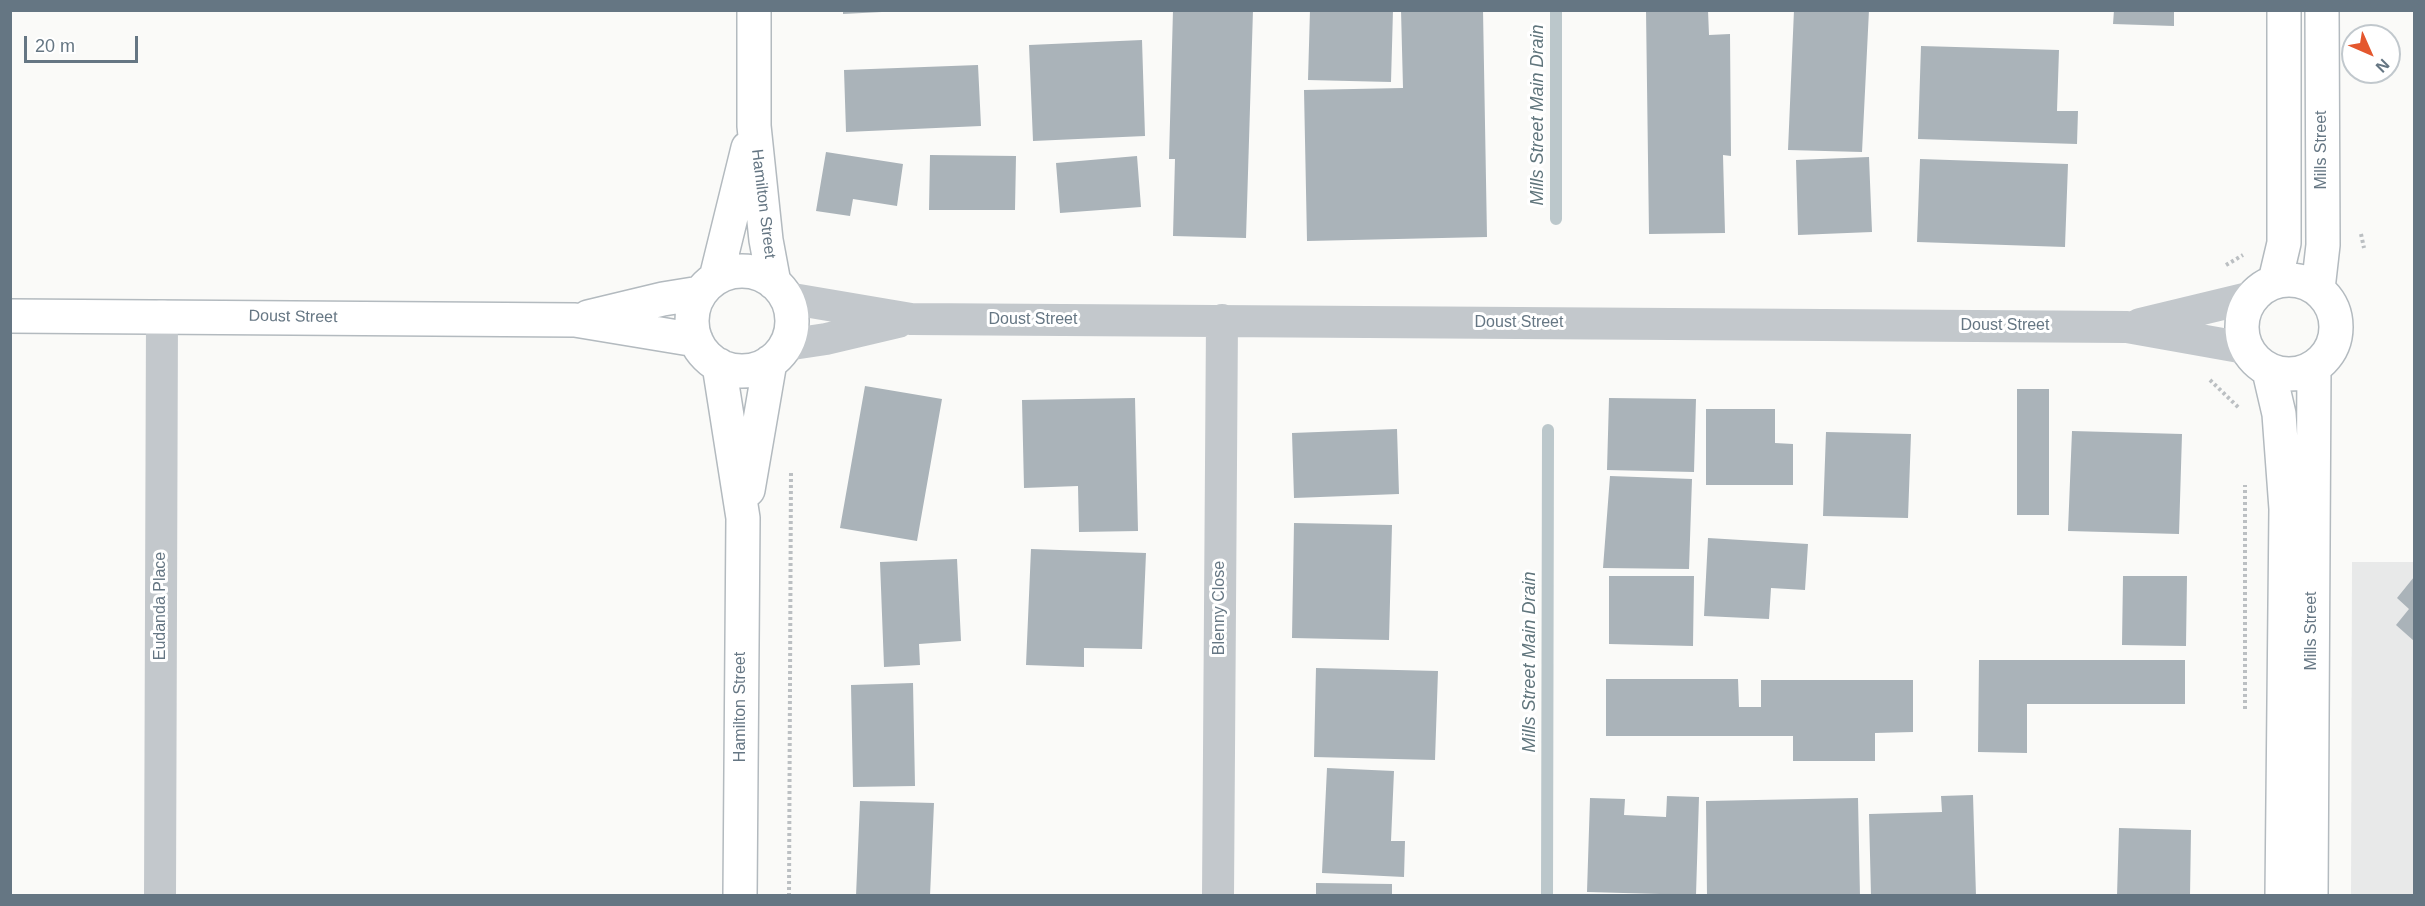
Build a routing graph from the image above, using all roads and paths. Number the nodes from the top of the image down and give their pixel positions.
1 (754, 10) edge
2 (2283, 10) edge
3 (2322, 10) edge
4 (754, 126) junction
5 (2246, 253) dead end
6 (2221, 268) dead end
7 (708, 286) junction
8 (2263, 289) junction
9 (2318, 289) junction
10 (781, 290) junction
11 (10, 316) edge
12 (162, 316) junction
13 (575, 320) junction
14 (911, 320) junction
15 (1222, 321) junction
16 (2127, 327) junction
17 (696, 340) junction
18 (2245, 348) junction
19 (778, 354) junction
20 (719, 365) junction
21 (2314, 368) junction
22 (2269, 371) junction
23 (2210, 380) dead end
24 (2245, 414) dead end
25 (790, 460) dead end
26 (2245, 473) dead end
27 (743, 518) junction
28 (2245, 721) dead end
29 (160, 896) edge
30 (740, 896) edge
31 (789, 896) edge
32 (1218, 896) edge
33 (2282, 896) edge
34 (2311, 896) edge

1 - 4 street, Hamilton Street
2 - 8 street
3 - 9 street, Mills Street
4 - 7 street, Hamilton Street
4 - 10 street, Hamilton Street
5 - 6 path
7 - 10 street
7 - 13 street, Doust Street
7 - 17 street
8 - 9 street
8 - 16 street, Doust Street
8 - 18 street
9 - 21 street
10 - 14 street, Doust Street
10 - 19 street
11 - 12 street, Doust Street
12 - 13 street, Doust Street
12 - 29 street, Eudanda Place
13 - 17 street, Doust Street
14 - 15 street, Doust Street
14 - 19 street, Doust Street
15 - 16 street, Doust Street
15 - 32 street, Blenny Close
16 - 18 street, Doust Street
17 - 20 street
18 - 22 street
19 - 20 street
19 - 27 street, Hamilton Street
20 - 27 street, Hamilton Street
21 - 22 street
21 - 34 street, Mills Street
22 - 33 street, Mills Street
23 - 24 path
25 - 31 path
26 - 28 path
27 - 30 street, Hamilton Street

